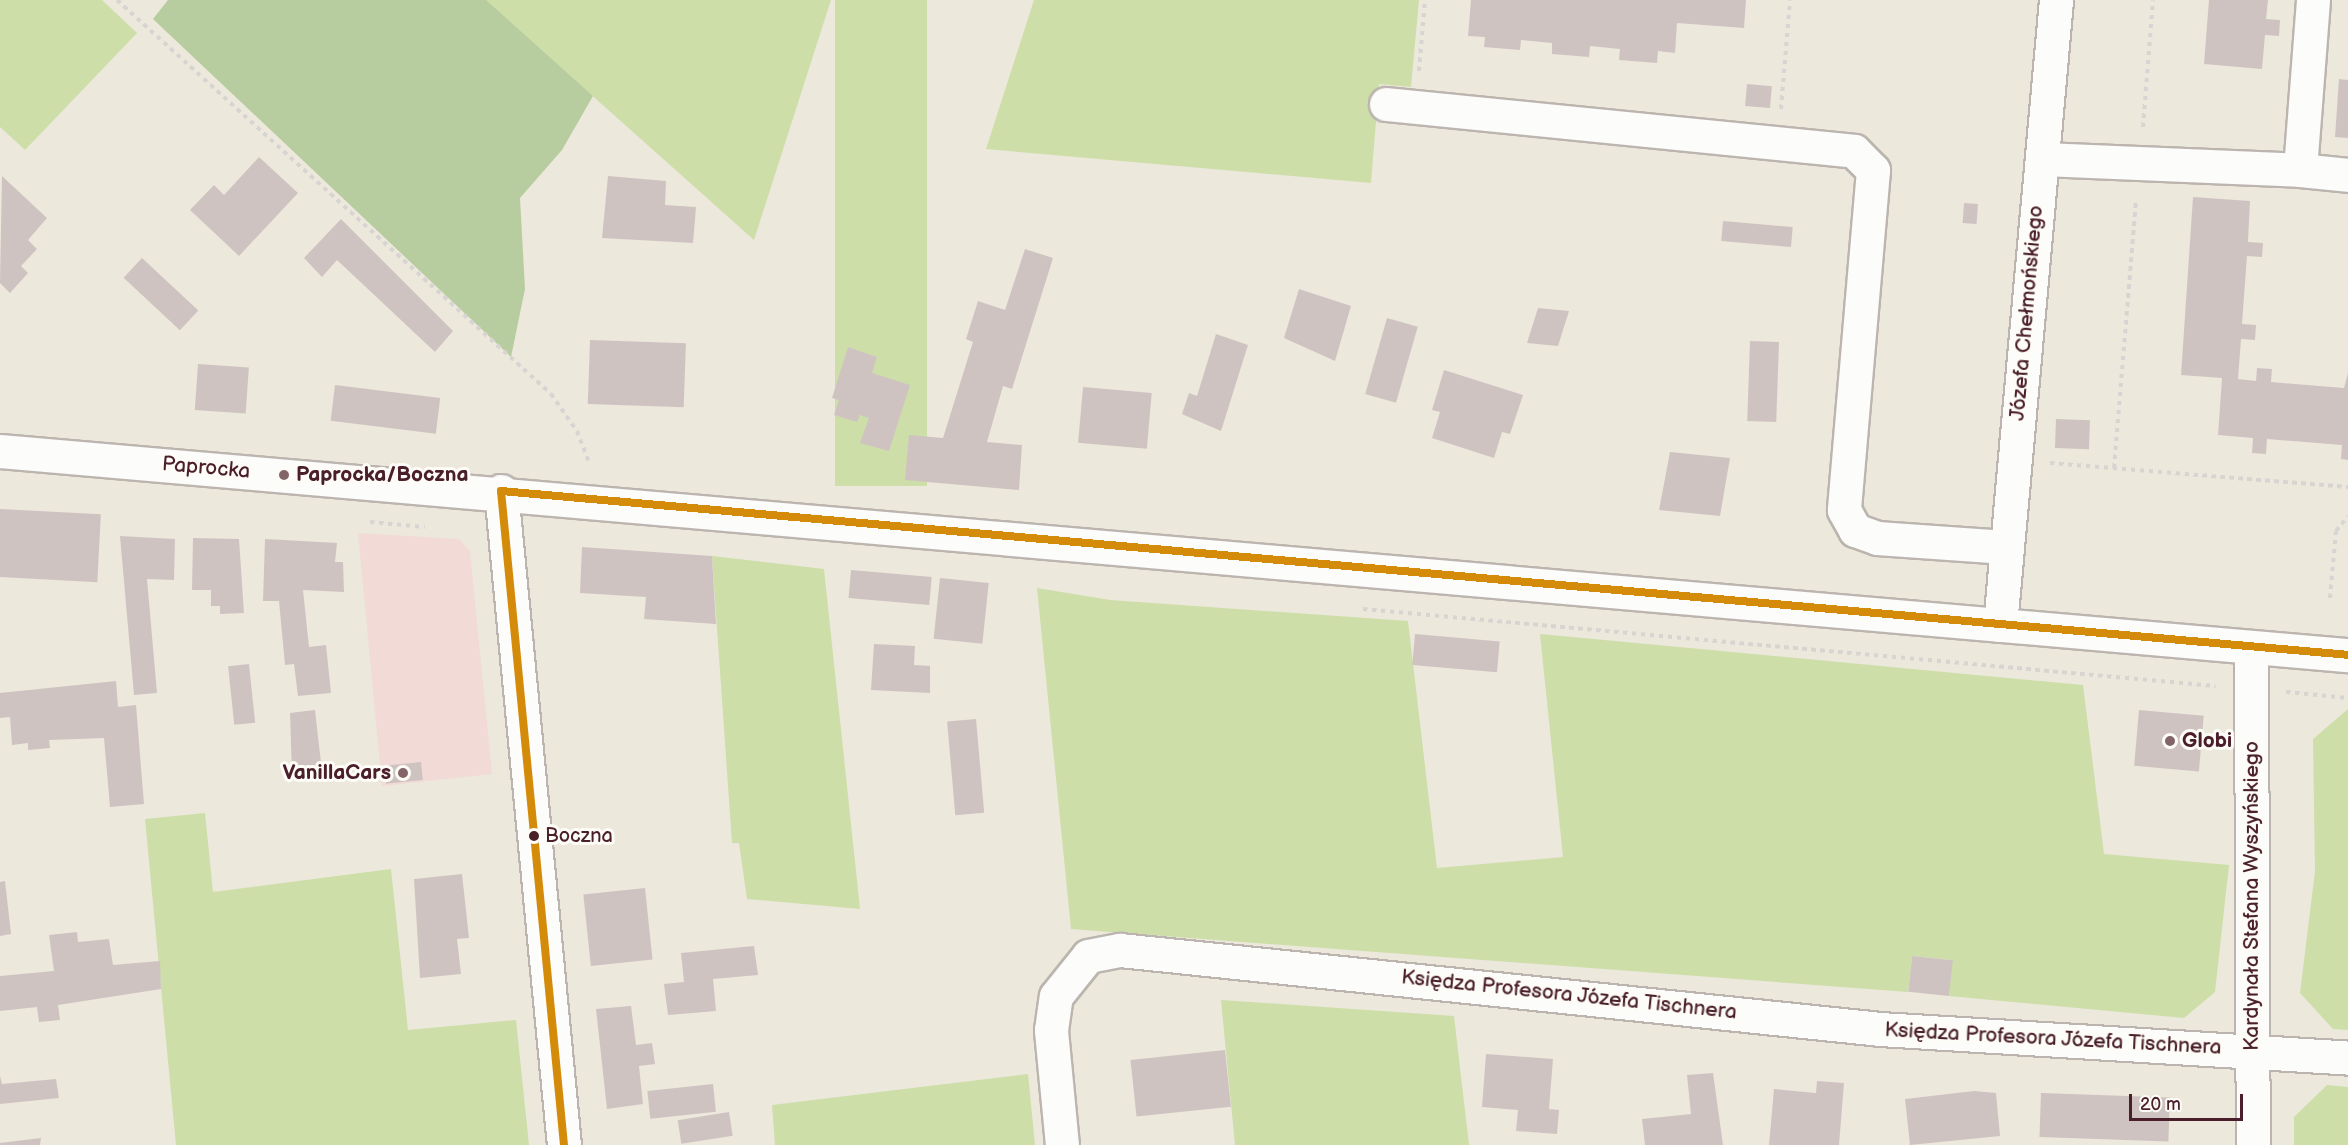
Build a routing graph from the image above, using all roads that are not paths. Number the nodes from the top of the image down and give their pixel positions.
1 (2056, 0) edge
2 (2313, 0) edge
3 (1386, 104) dead end
4 (2042, 159) junction
5 (2300, 170) junction
6 (2348, 175) edge
7 (0, 451) edge
8 (501, 491) junction
9 (2006, 546) junction
10 (2000, 625) junction
11 (2251, 647) junction
12 (2348, 656) edge
13 (2253, 1051) junction
14 (2348, 1058) edge
15 (564, 1145) edge
16 (1062, 1145) edge
17 (2253, 1145) edge

1 - 4 street, Józefa Chełmońskiego
2 - 5 street
3 - 9 street
4 - 5 street
4 - 9 street, Józefa Chełmońskiego
5 - 6 street
7 - 8 street, Paprocka
8 - 10 street, Paprocka
8 - 15 street
9 - 10 street, Józefa Chełmońskiego
10 - 11 street, Paprocka
11 - 12 street, Paprocka
11 - 13 street, Kardynała Stefana Wyszyńskiego
13 - 14 street, Księdza Profesora Józefa Tischnera
13 - 16 street, Księdza Profesora Józefa Tischnera
13 - 17 street, Kardynała Stefana Wyszyńskiego

